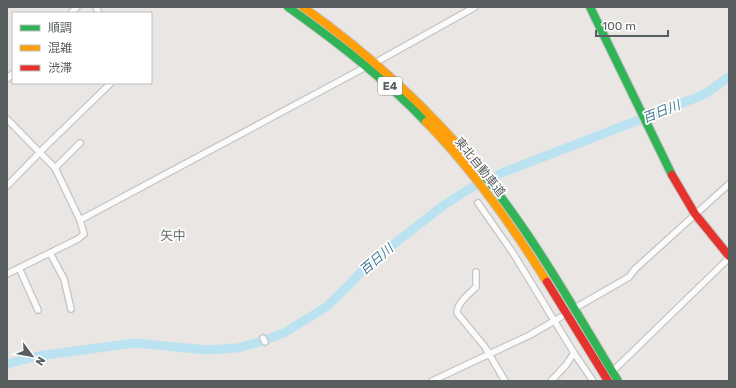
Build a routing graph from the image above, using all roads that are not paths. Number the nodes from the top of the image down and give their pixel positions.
1 (288, 7) edge
2 (303, 7) edge
3 (475, 7) edge
4 (590, 7) edge
5 (380, 60) dead end
6 (362, 69) dead end
7 (110, 84) edge
8 (7, 118) edge
9 (80, 143) dead end
10 (41, 152) junction
11 (55, 168) junction
12 (482, 179) junction
13 (729, 184) edge
14 (7, 186) edge
15 (492, 193) junction
16 (478, 203) dead end
17 (695, 214) junction
18 (80, 220) junction
19 (50, 253) junction
20 (729, 257) edge
21 (18, 268) junction
22 (476, 272) dead end
23 (7, 274) edge
24 (577, 307) dead end
25 (71, 309) dead end
26 (38, 310) dead end
27 (561, 317) dead end
28 (555, 321) junction
29 (490, 353) junction
30 (574, 353) junction
31 (616, 368) dead end
32 (432, 381) edge
33 (505, 381) edge
34 (551, 381) edge
35 (593, 381) edge
36 (608, 381) edge
37 (618, 381) edge

1 - 12 main road, 東北自動車道 / E4
2 - 12 main road, 東北自動車道 / E4
3 - 5 street
4 - 17 main road
6 - 18 street
7 - 10 street
8 - 10 street
9 - 11 street
10 - 11 street
10 - 14 street
11 - 18 street
12 - 15 main road, 東北自動車道 / E4
13 - 17 street
15 - 36 main road, 東北自動車道 / E4
15 - 37 main road, 東北自動車道 / E4
16 - 28 street
17 - 20 main road
17 - 24 street
18 - 19 street
19 - 21 street
19 - 25 street
20 - 31 street
21 - 23 street
21 - 26 street
22 - 29 street
27 - 28 street
28 - 29 street
28 - 30 street
29 - 32 street
29 - 33 street
30 - 34 street
30 - 35 street

